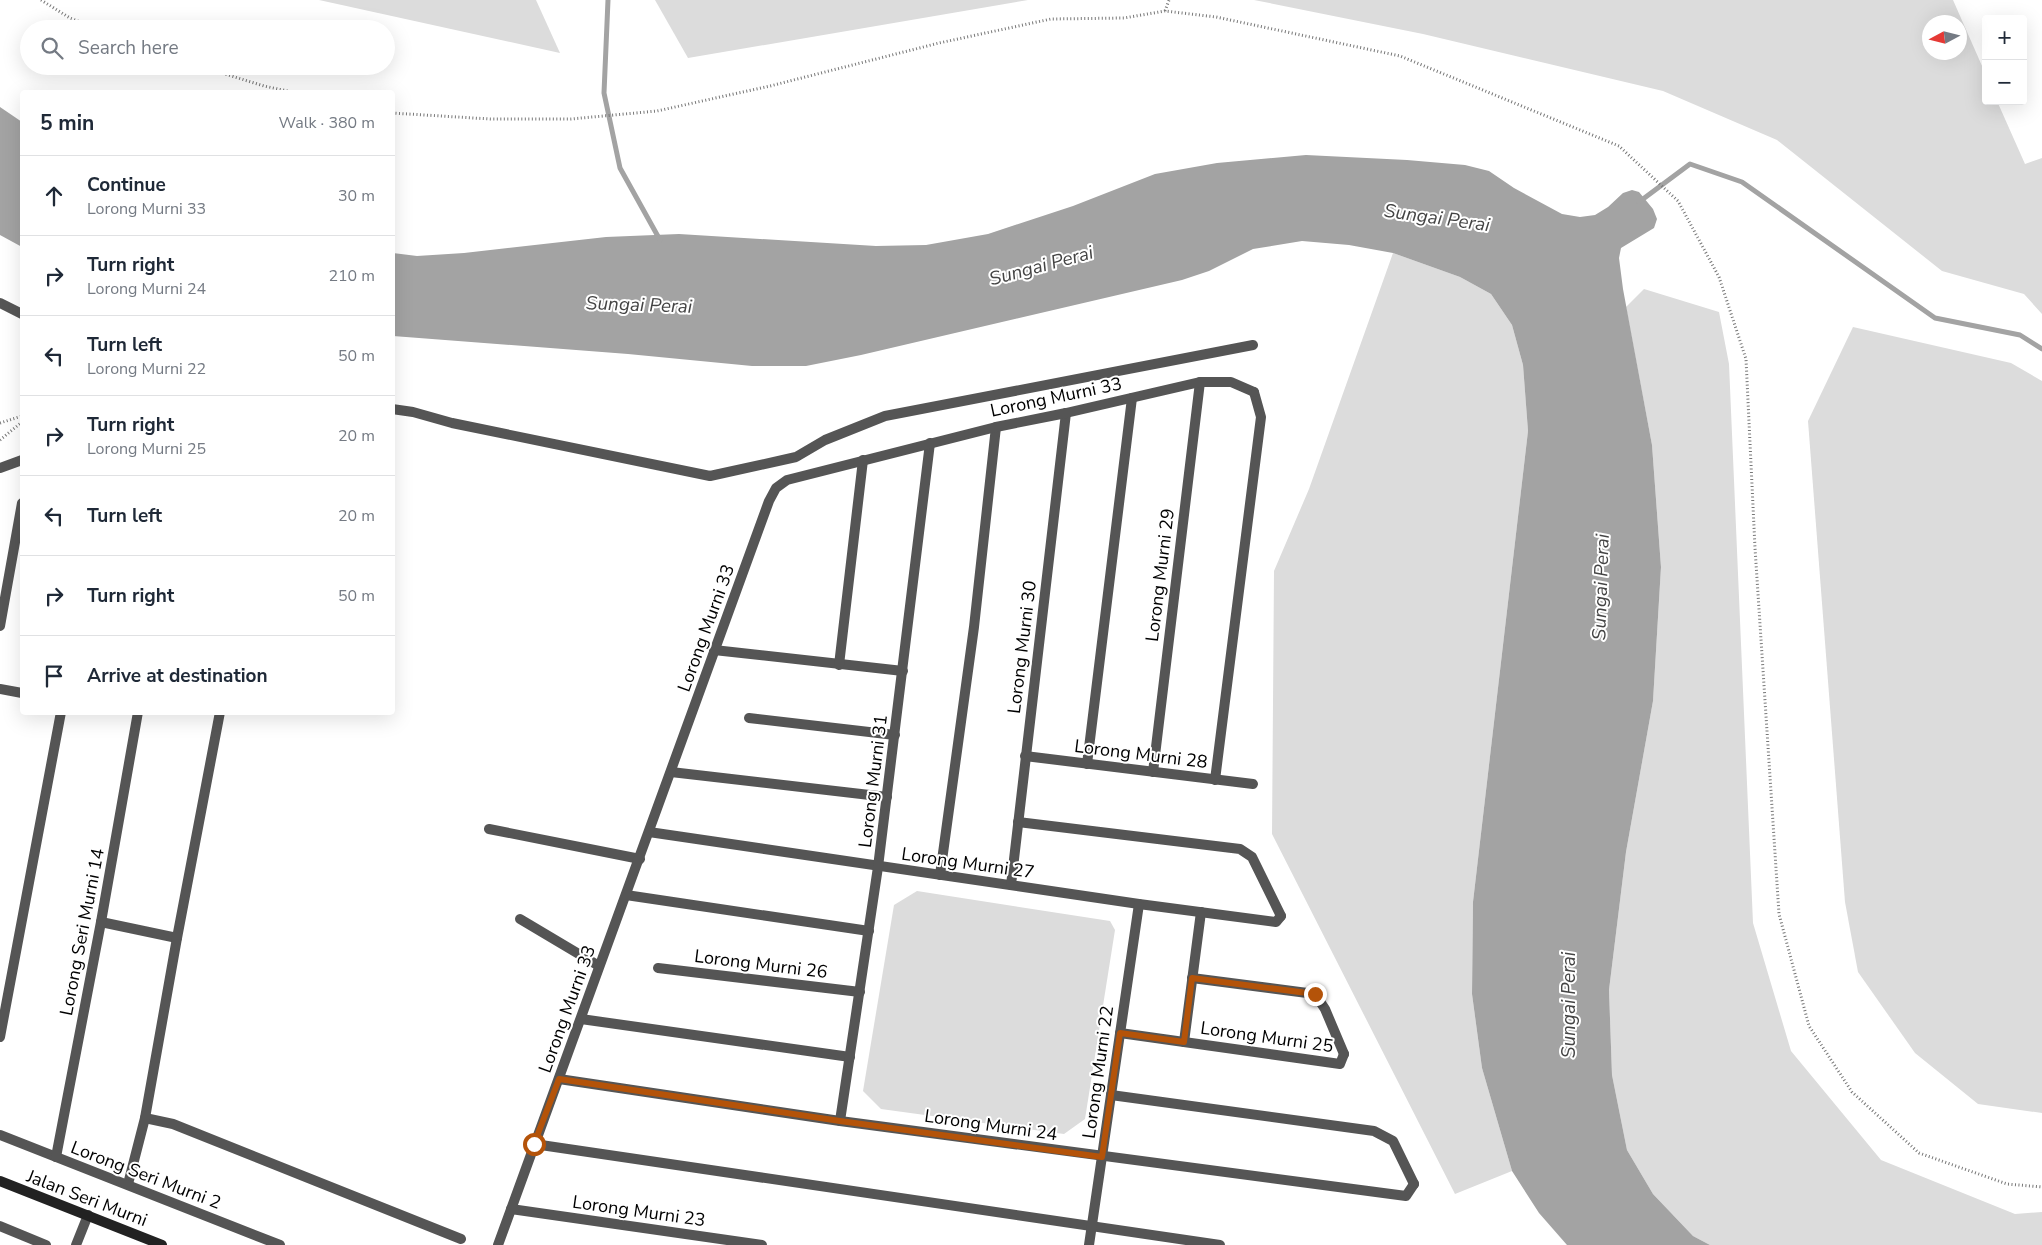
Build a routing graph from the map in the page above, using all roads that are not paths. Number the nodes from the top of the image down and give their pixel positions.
1 (0, 303) edge
2 (20, 313) edge
3 (1253, 345) dead end
4 (1200, 382) junction
5 (1132, 398) junction
6 (395, 409) edge
7 (1066, 413) junction
8 (996, 427) junction
9 (930, 443) junction
10 (863, 460) junction
11 (20, 461) edge
12 (0, 468) edge
13 (20, 514) edge
14 (0, 626) edge
15 (714, 650) junction
16 (839, 665) junction
17 (902, 671) junction
18 (0, 689) edge
19 (20, 693) edge
20 (60, 715) edge
21 (137, 715) edge
22 (219, 715) edge
23 (749, 718) dead end
24 (895, 735) junction
25 (1025, 756) junction
26 (1088, 764) junction
27 (671, 772) junction
28 (1153, 772) junction
29 (1215, 780) junction
30 (1253, 784) dead end
31 (888, 797) junction
32 (1018, 822) junction
33 (489, 829) dead end
34 (649, 832) junction
35 (640, 858) junction
36 (878, 866) junction
37 (940, 875) junction
38 (1011, 885) junction
39 (626, 894) junction
40 (1139, 904) junction
41 (1200, 912) junction
42 (520, 919) dead end
43 (101, 922) junction
44 (869, 931) junction
45 (177, 938) junction
46 (599, 966) junction
47 (658, 968) dead end
48 (1192, 978) junction
49 (860, 992) junction
50 (581, 1019) junction
51 (1120, 1033) junction
52 (0, 1037) edge
53 (1184, 1042) junction
54 (850, 1057) junction
55 (559, 1079) junction
56 (1111, 1096) junction
57 (145, 1118) junction
58 (840, 1121) junction
59 (0, 1135) edge
60 (534, 1144) junction
61 (56, 1157) junction
62 (1102, 1157) junction
63 (0, 1181) edge
64 (128, 1184) junction
65 (512, 1209) junction
66 (88, 1215) junction
67 (1092, 1227) junction
68 (1, 1228) edge
69 (461, 1239) dead end
70 (46, 1245) edge
71 (76, 1245) edge
72 (162, 1245) edge
73 (280, 1245) edge
74 (498, 1245) edge
75 (762, 1245) edge
76 (1089, 1245) edge
77 (1220, 1245) edge

1 - 2 street
3 - 6 street
4 - 5 street, Lorong Murni 33
4 - 28 street, Lorong Murni 29
4 - 29 street, Lorong Murni 33
5 - 7 street, Lorong Murni 33
5 - 26 street
7 - 8 street, Lorong Murni 33
7 - 25 street, Lorong Murni 30
8 - 9 street, Lorong Murni 33
8 - 37 street
9 - 10 street, Lorong Murni 33
9 - 17 street, Lorong Murni 31
10 - 15 street, Lorong Murni 33
10 - 16 street
11 - 12 street
13 - 14 street
15 - 16 street
15 - 27 street, Lorong Murni 33
16 - 17 street
17 - 24 street, Lorong Murni 31
18 - 19 street
20 - 52 street
21 - 43 street, Lorong Seri Murni 14
22 - 45 street
23 - 24 street
24 - 31 street, Lorong Murni 31
25 - 26 street, Lorong Murni 28
25 - 32 street, Lorong Murni 30
26 - 28 street, Lorong Murni 28
27 - 31 street
27 - 34 street, Lorong Murni 33
28 - 29 street, Lorong Murni 28
29 - 30 street, Lorong Murni 28
31 - 36 street, Lorong Murni 31
32 - 38 street, Lorong Murni 30
32 - 41 street, Lorong Murni 27
33 - 35 street
34 - 35 street, Lorong Murni 33
34 - 36 street, Lorong Murni 27
35 - 39 street, Lorong Murni 33
36 - 37 street, Lorong Murni 27
36 - 44 street, Lorong Murni 31
37 - 38 street, Lorong Murni 27
38 - 40 street, Lorong Murni 27
39 - 44 street
39 - 46 street, Lorong Murni 33
40 - 41 street, Lorong Murni 27
40 - 51 street, Lorong Murni 22
41 - 48 street
42 - 46 street
43 - 45 street
43 - 61 street, Lorong Seri Murni 14
44 - 49 street, Lorong Murni 31
45 - 57 street
46 - 50 street, Lorong Murni 33
47 - 49 street, Lorong Murni 26
48 - 53 street
48 - 53 street, Lorong Murni 25
49 - 54 street, Lorong Murni 31
50 - 54 street
50 - 55 street, Lorong Murni 33
51 - 53 street, Lorong Murni 25
51 - 56 street, Lorong Murni 22
54 - 58 street, Lorong Murni 31
55 - 58 street, Lorong Murni 24
55 - 60 street, Lorong Murni 33
56 - 62 street, Lorong Murni 22
56 - 62 street, Lorong Murni 24
57 - 64 street
57 - 69 street
58 - 62 street, Lorong Murni 24
59 - 61 street, Lorong Seri Murni 2
60 - 65 street, Lorong Murni 33
60 - 67 street
61 - 64 street, Lorong Seri Murni 2
62 - 67 street, Lorong Murni 22
63 - 66 street, Jalan Seri Murni
64 - 73 street, Lorong Seri Murni 2
65 - 74 street, Lorong Murni 33
65 - 75 street, Lorong Murni 23
66 - 71 street
66 - 72 street, Jalan Seri Murni
67 - 76 street, Lorong Murni 22
67 - 77 street
68 - 70 street

